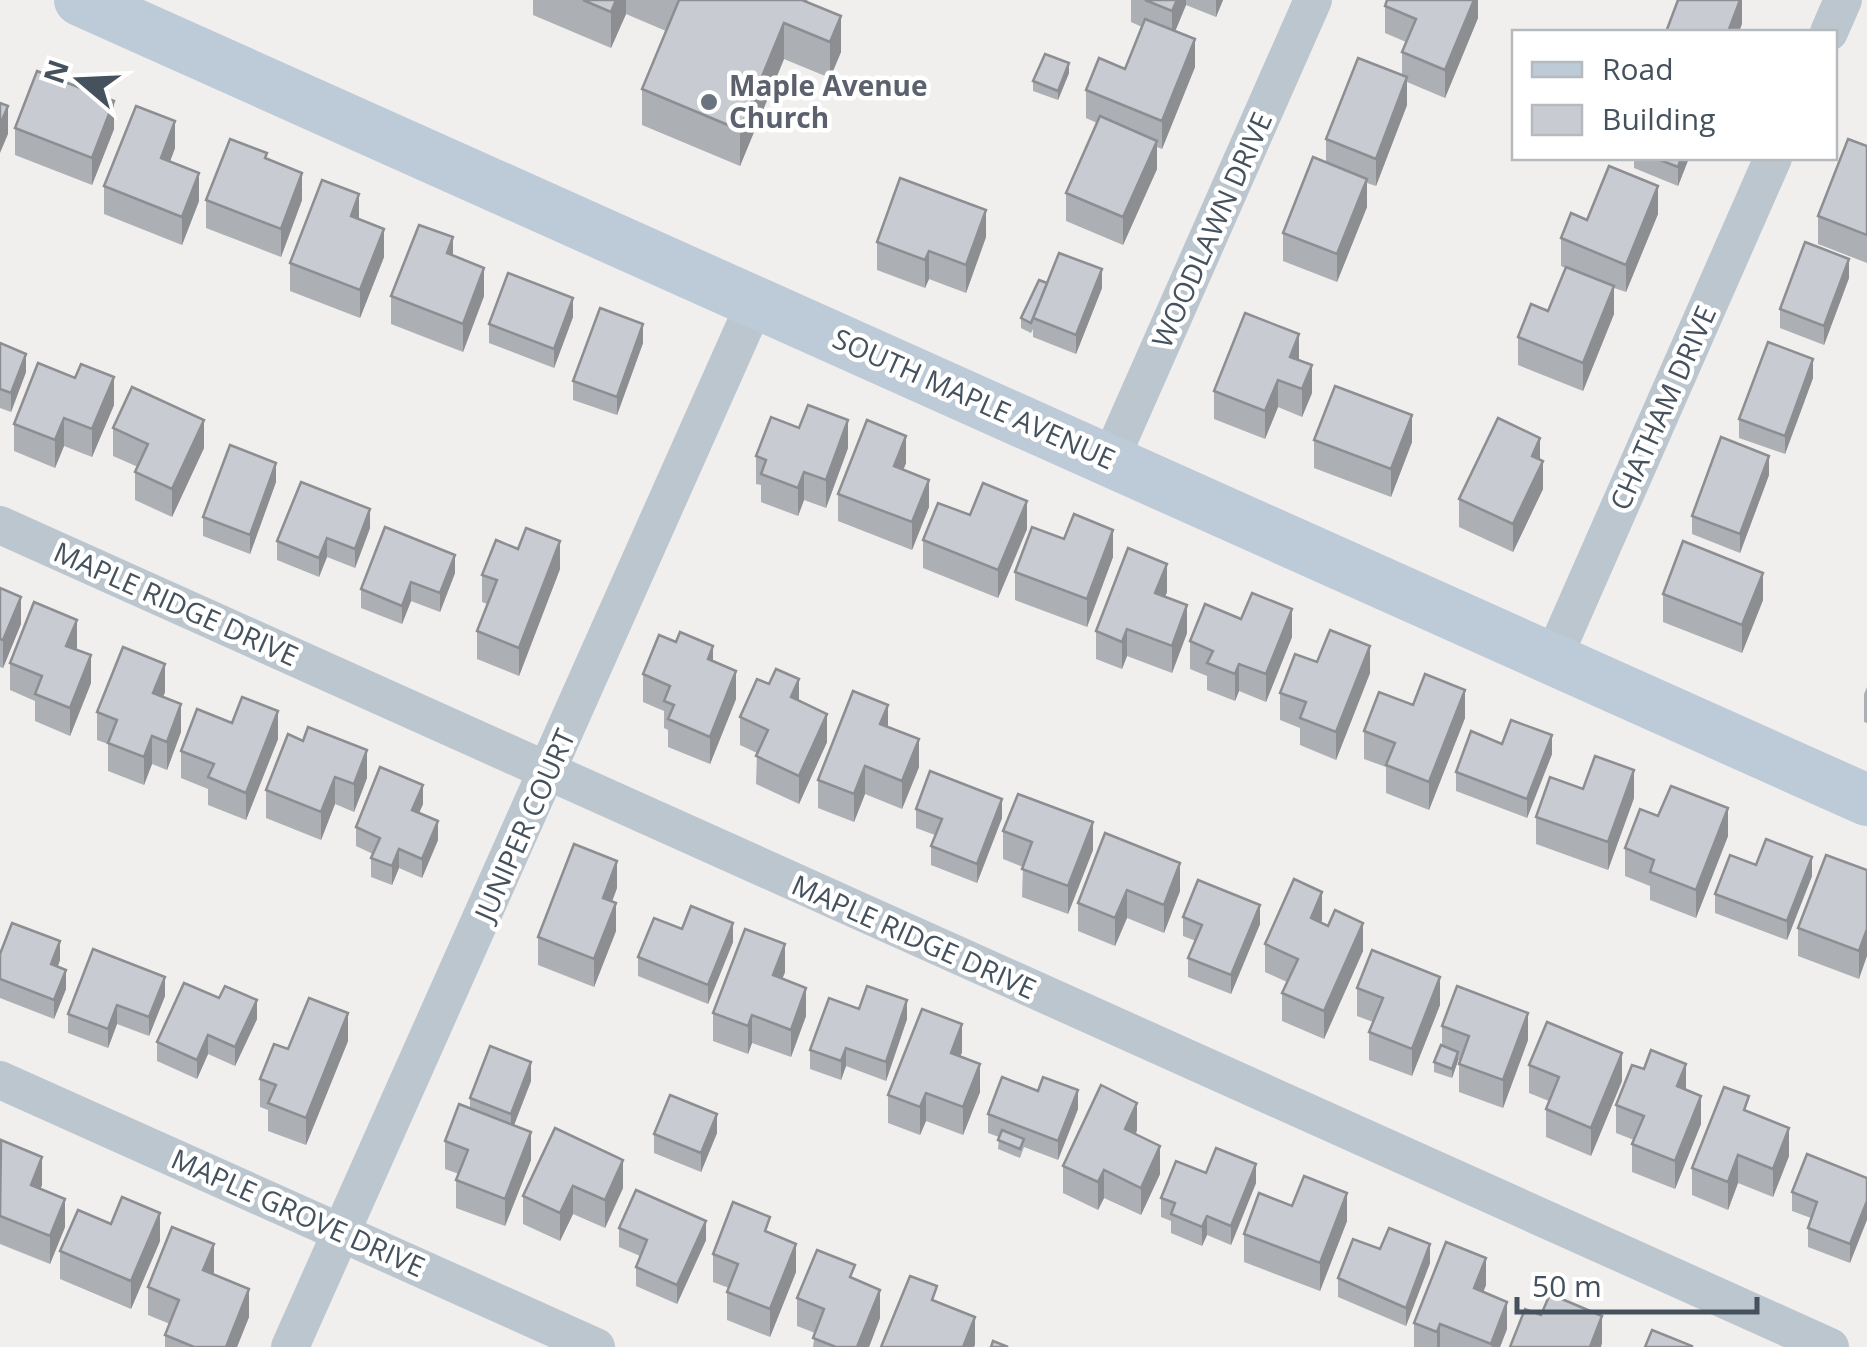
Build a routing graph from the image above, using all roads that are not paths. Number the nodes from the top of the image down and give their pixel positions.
1 (80, 0) edge
2 (1313, 0) edge
3 (1843, 0) edge
4 (1829, 30) edge
5 (1773, 160) edge
6 (756, 301) junction
7 (1110, 460) junction
8 (0, 525) edge
9 (1553, 658) junction
10 (549, 772) junction
11 (1867, 800) edge
12 (0, 1080) edge
13 (342, 1232) junction
14 (290, 1347) edge
15 (596, 1347) edge
16 (1830, 1347) edge

1 - 6 main road, SOUTH MAPLE AVENUE
2 - 7 street, WOODLAWN DRIVE
3 - 4 street
5 - 9 street, CHATHAM DRIVE
6 - 7 main road, SOUTH MAPLE AVENUE
6 - 10 street, JUNIPER COURT
7 - 9 main road, SOUTH MAPLE AVENUE
8 - 10 street, MAPLE RIDGE DRIVE
9 - 11 main road, SOUTH MAPLE AVENUE
10 - 13 street, JUNIPER COURT
10 - 16 street, MAPLE RIDGE DRIVE
12 - 13 street, MAPLE GROVE DRIVE
13 - 14 street, JUNIPER COURT
13 - 15 street, MAPLE GROVE DRIVE

